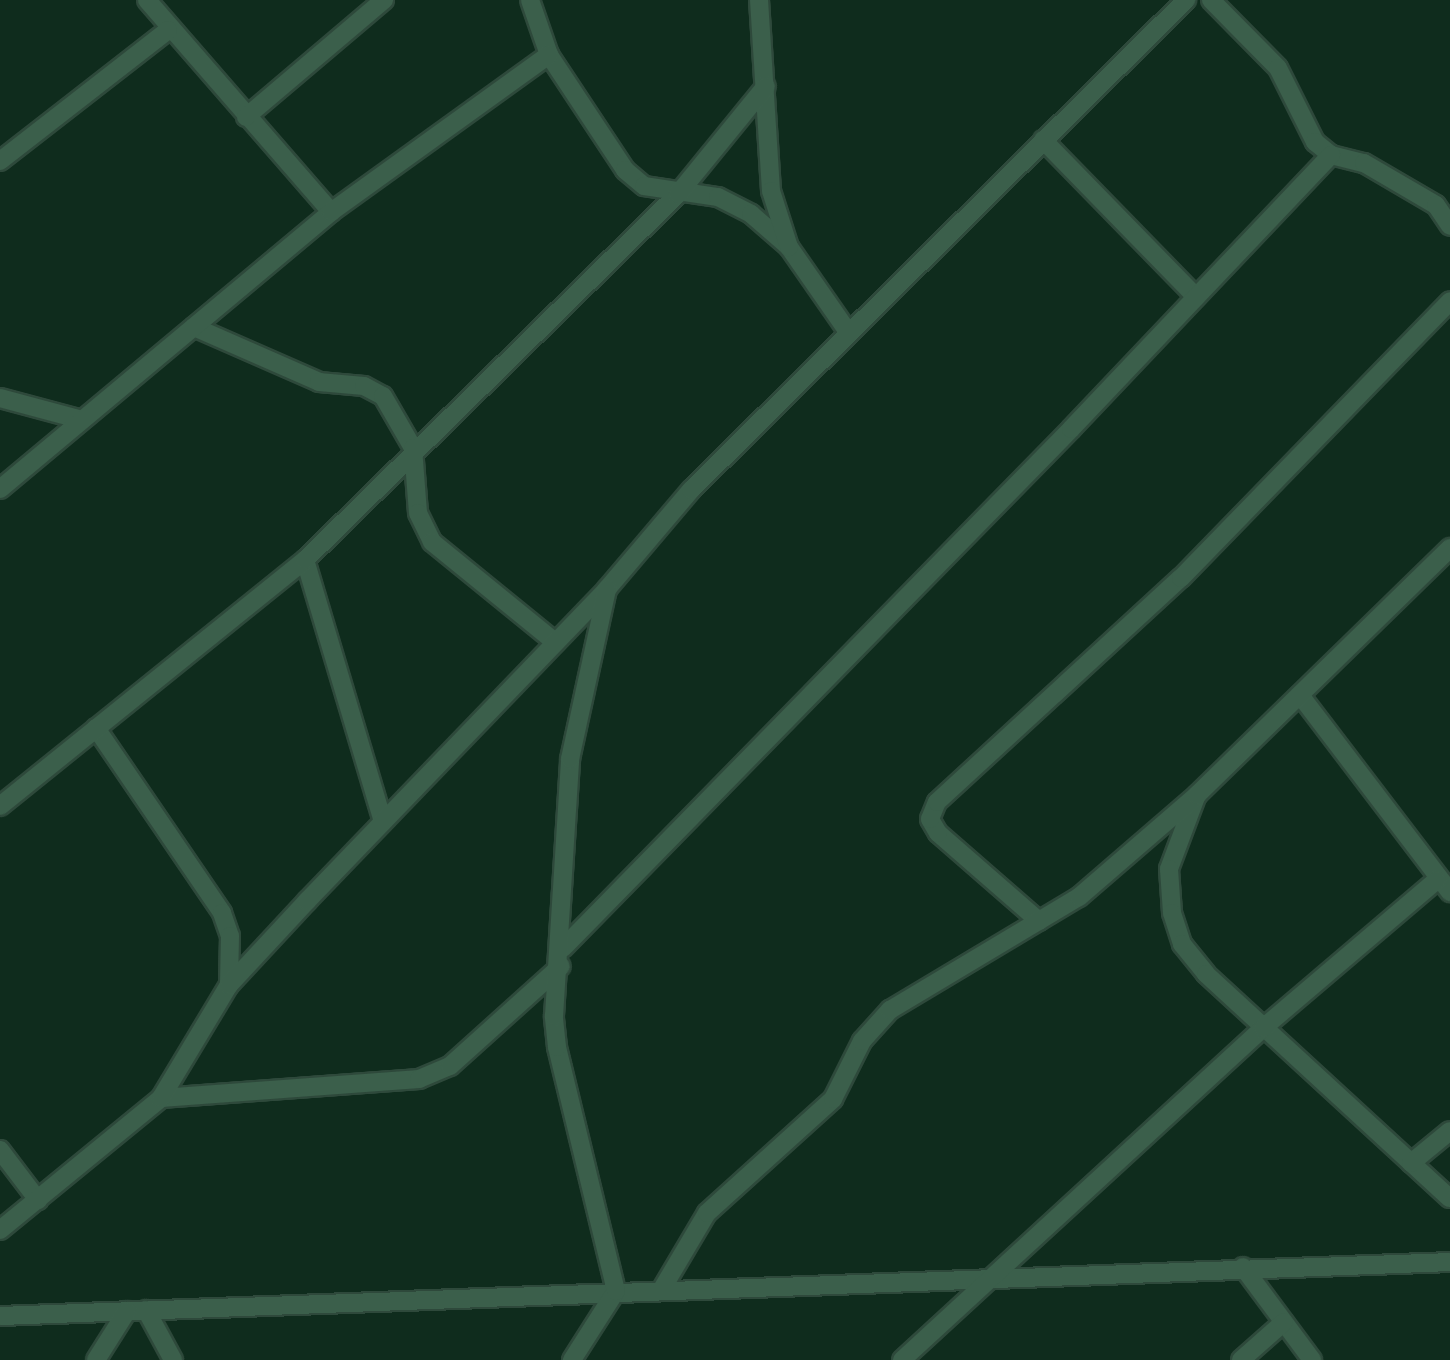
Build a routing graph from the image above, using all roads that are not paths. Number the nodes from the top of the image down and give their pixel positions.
1 (147, 0) edge
2 (384, 0) edge
3 (530, 0) edge
4 (759, 0) edge
5 (1186, 0) edge
6 (1211, 0) edge
7 (168, 30) junction
8 (549, 55) junction
9 (766, 86) junction
10 (246, 117) junction
11 (1043, 140) junction
12 (1330, 155) junction
13 (0, 161) edge
14 (678, 194) junction
15 (1443, 200) edge
16 (331, 212) junction
17 (1450, 226) edge
18 (789, 246) junction
19 (1196, 297) junction
20 (1450, 301) edge
21 (194, 327) junction
22 (848, 332) junction
23 (0, 398) edge
24 (82, 420) junction
25 (413, 448) junction
26 (0, 489) edge
27 (1450, 548) edge
28 (305, 560) junction
29 (607, 589) junction
30 (555, 642) junction
31 (1300, 695) junction
32 (96, 728) junction
33 (1197, 795) junction
34 (0, 806) edge
35 (383, 821) junction
36 (1444, 886) edge
37 (1039, 921) junction
38 (562, 957) junction
39 (229, 985) junction
40 (1263, 1028) junction
41 (161, 1098) junction
42 (1450, 1131) edge
43 (0, 1150) edge
44 (1411, 1163) junction
45 (1450, 1198) edge
46 (38, 1200) junction
47 (0, 1230) edge
48 (1450, 1262) edge
49 (1243, 1267) junction
50 (1000, 1275) junction
51 (662, 1289) junction
52 (616, 1291) junction
53 (146, 1310) junction
54 (127, 1311) junction
55 (0, 1317) edge
56 (1284, 1322) junction
57 (574, 1359) edge
58 (96, 1360) edge
59 (172, 1360) edge
60 (902, 1360) edge
61 (1241, 1360) edge
62 (1312, 1360) edge

1 - 7 street
2 - 10 street
3 - 8 street
4 - 9 street
5 - 11 street
6 - 12 street
7 - 10 street
7 - 13 street
8 - 14 street
8 - 16 street
9 - 14 street
9 - 18 street
10 - 16 street
11 - 19 street
11 - 22 street
12 - 15 street
12 - 19 street
14 - 18 street
14 - 25 street
15 - 17 street
16 - 21 street
18 - 22 street
19 - 38 street
20 - 37 street
21 - 24 street
21 - 25 street
22 - 29 street
23 - 24 street
24 - 26 street
25 - 28 street
25 - 30 street
27 - 31 street
28 - 32 street
28 - 35 street
29 - 30 street
29 - 38 street
30 - 35 street
31 - 33 street
31 - 36 street
32 - 34 street
32 - 39 street
33 - 37 street
33 - 40 street
35 - 39 street
36 - 40 street
37 - 51 street
38 - 41 street
38 - 52 street
39 - 41 street
40 - 44 street
40 - 50 street
41 - 46 street
42 - 44 street
43 - 46 street
44 - 45 street
46 - 47 street
48 - 49 street
49 - 50 street
49 - 56 street
50 - 51 street
50 - 60 street
51 - 52 street
52 - 53 street
52 - 57 street
53 - 54 street
53 - 59 street
54 - 55 street
54 - 58 street
56 - 61 street
56 - 62 street

